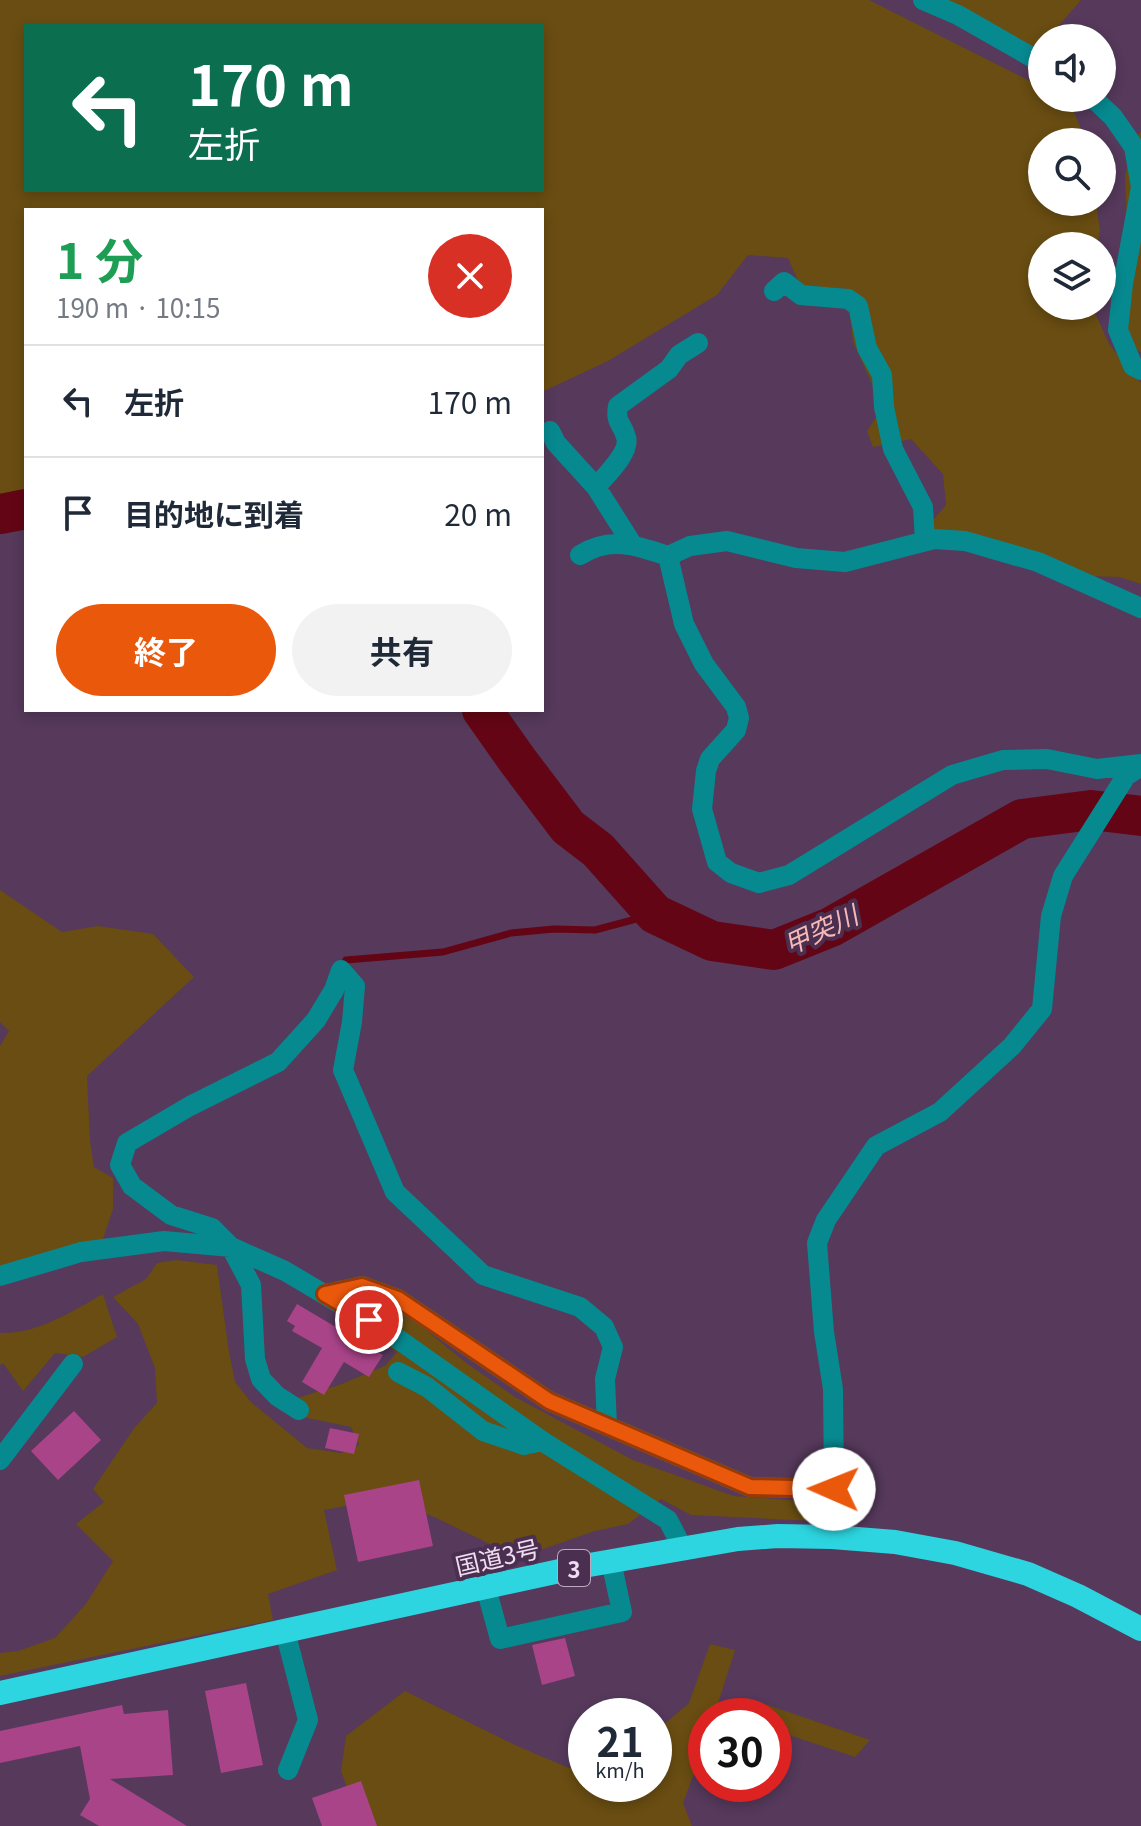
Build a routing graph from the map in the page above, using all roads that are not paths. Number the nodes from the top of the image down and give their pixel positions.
1 (923, 0) edge
2 (1028, 55) edge
3 (1108, 112) edge
4 (774, 291) dead end
5 (698, 343) dead end
6 (1141, 370) edge
7 (550, 431) dead end
8 (596, 487) junction
9 (925, 541) junction
10 (632, 544) junction
11 (580, 555) dead end
12 (668, 556) junction
13 (1141, 608) edge
14 (1136, 769) edge
15 (231, 1247) junction
16 (0, 1276) edge
17 (325, 1294) junction
18 (73, 1364) dead end
19 (398, 1372) dead end
20 (299, 1410) dead end
21 (607, 1426) junction
22 (542, 1441) junction
23 (0, 1460) edge
24 (683, 1549) junction
25 (611, 1561) junction
26 (486, 1588) junction
27 (1141, 1629) edge
28 (285, 1631) junction
29 (0, 1693) edge
30 (288, 1770) dead end

1 - 2 street
3 - 6 street
4 - 9 street
5 - 8 street
7 - 8 street
8 - 10 street
9 - 12 street
9 - 13 street
10 - 11 street
10 - 12 street
12 - 14 street
14 - 21 street
15 - 16 street
15 - 17 street
15 - 20 street
15 - 21 street
17 - 21 street
17 - 22 street
18 - 23 street
19 - 22 street
22 - 24 street
24 - 25 highway, 国道3号 / 3
24 - 27 highway, 国道3号 / 3
25 - 26 highway, 国道3号 / 3
25 - 26 street
26 - 28 highway, 国道3号 / 3
28 - 29 highway, 国道3号 / 3
28 - 30 street

